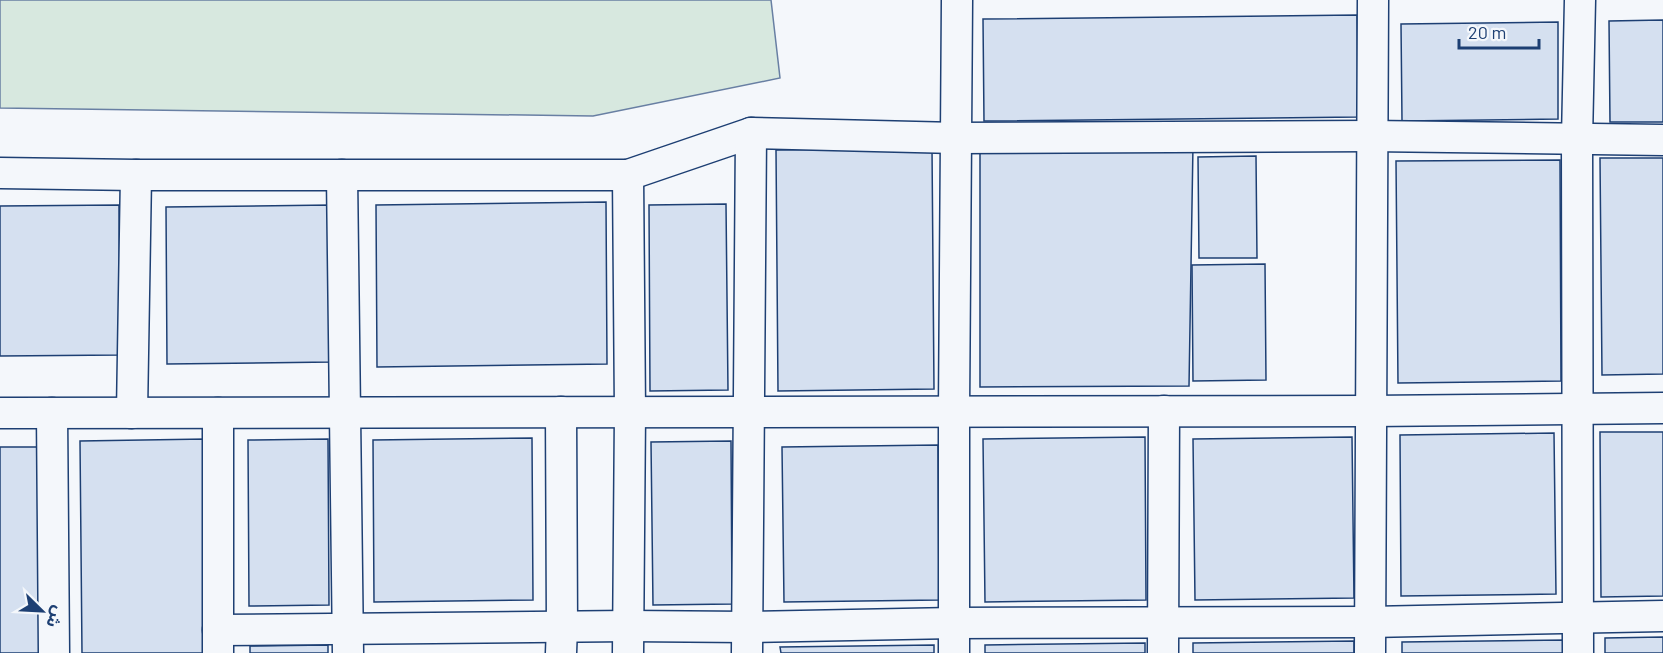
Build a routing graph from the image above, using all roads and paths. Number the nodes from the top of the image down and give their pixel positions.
1 (957, 0) edge
2 (1373, 0) edge
3 (1580, 0) edge
4 (751, 133) junction
5 (1371, 136) junction
6 (956, 138) junction
7 (1577, 139) junction
8 (1663, 140) edge
9 (0, 173) edge
10 (136, 175) junction
11 (342, 175) junction
12 (628, 175) junction
13 (1663, 408) edge
14 (1578, 409) junction
15 (748, 411) junction
16 (954, 411) junction
17 (1164, 411) junction
18 (1370, 411) junction
19 (346, 412) junction
20 (561, 412) junction
21 (630, 412) junction
22 (0, 413) edge
23 (52, 413) junction
24 (132, 413) junction
25 (218, 413) junction
26 (1663, 616) edge
27 (1578, 618) junction
28 (1370, 622) junction
29 (954, 623) junction
30 (1163, 623) junction
31 (628, 639) edge
32 (347, 640) edge
33 (561, 640) edge
34 (747, 640) edge
35 (218, 642) edge
36 (54, 653) edge
37 (954, 653) edge
38 (1163, 653) edge
39 (1370, 653) edge
40 (1578, 653) edge

1 - 6 street
2 - 5 street
3 - 7 street
4 - 6 street
4 - 12 street
4 - 15 street
5 - 6 street
5 - 7 street
5 - 18 street
6 - 16 street
7 - 8 street
7 - 14 street
9 - 10 street
10 - 11 street
10 - 24 street
11 - 12 street
11 - 19 street
12 - 21 street
13 - 14 street
14 - 18 street
14 - 27 street
15 - 16 street
15 - 21 street
15 - 34 street
16 - 17 street
16 - 29 street
17 - 18 street
17 - 30 street
18 - 28 street
19 - 20 street
19 - 25 street
19 - 32 street
20 - 21 street
20 - 33 street
21 - 31 street
22 - 23 street
23 - 24 street
23 - 36 street
24 - 25 street
25 - 35 street
26 - 27 street
27 - 28 street
27 - 40 street
28 - 30 street
28 - 39 street
29 - 30 street
29 - 34 street
29 - 37 street
30 - 38 street
31 - 33 street
31 - 34 street
32 - 33 street
32 - 35 street

